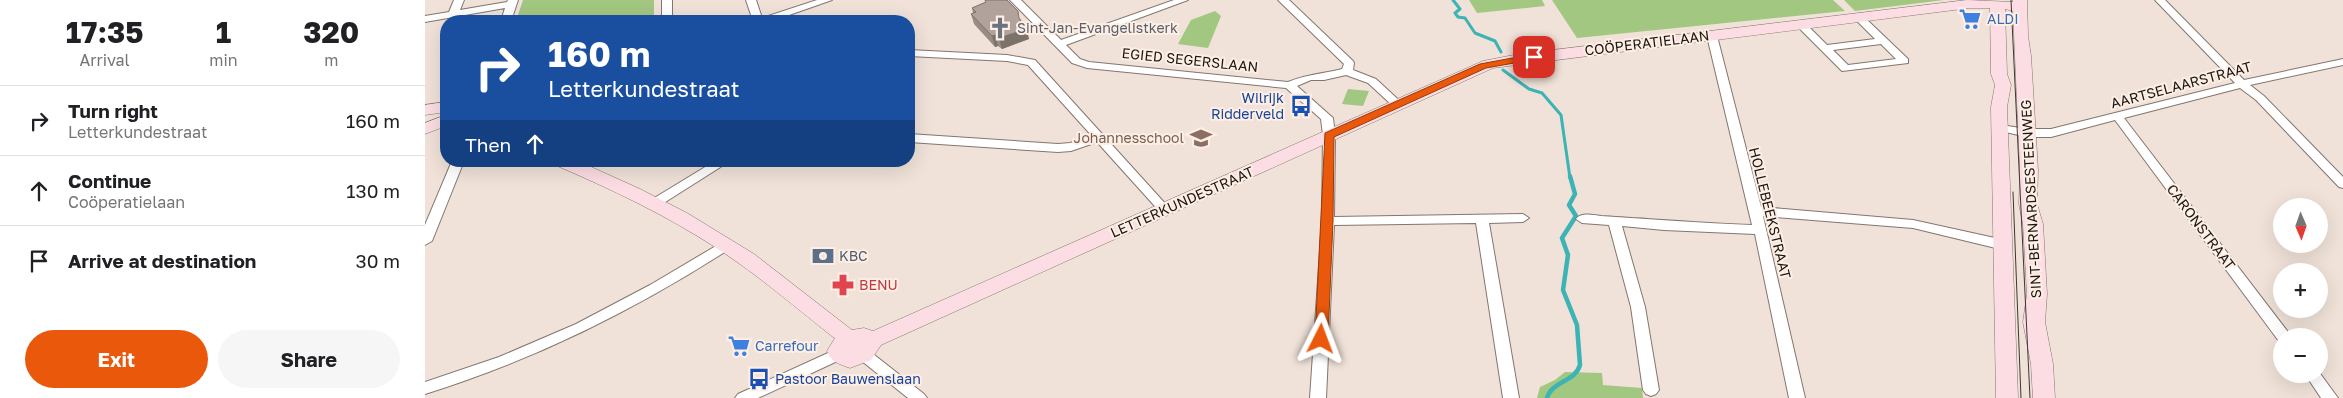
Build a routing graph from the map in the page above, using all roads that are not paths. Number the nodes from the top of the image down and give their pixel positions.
1 (459, 0) edge
2 (667, 0) edge
3 (751, 0) edge
4 (827, 0) edge
5 (1015, 0) edge
6 (1183, 0) edge
7 (1283, 0) edge
8 (2160, 0) edge
9 (512, 2) edge
10 (1998, 2) edge
11 (2020, 4) edge
12 (453, 14) junction
13 (447, 15) edge
14 (508, 15) edge
15 (667, 15) edge
16 (756, 15) edge
17 (781, 15) edge
18 (440, 16) edge
19 (1859, 18) junction
20 (425, 19) edge
21 (1801, 25) junction
22 (1711, 36) junction
23 (1883, 41) junction
24 (1059, 44) junction
25 (1825, 48) junction
26 (915, 53) edge
27 (2343, 62) edge
28 (1494, 63) joint
29 (1347, 71) junction
30 (2242, 84) junction
31 (1289, 85) junction
32 (1397, 104) junction
33 (440, 115) edge
34 (2118, 117) junction
35 (2001, 128) junction
36 (425, 129) edge
37 (2027, 133) junction
38 (1329, 135) junction
39 (915, 138) edge
40 (1099, 138) junction
41 (455, 167) edge
42 (574, 167) edge
43 (714, 167) edge
44 (2343, 184) edge
45 (655, 204) junction
46 (438, 207) junction
47 (425, 210) edge
48 (1165, 210) junction
49 (1753, 210) junction
50 (1482, 218) junction
51 (1523, 218) dead end
52 (1582, 219) dead end
53 (1614, 220) junction
54 (1327, 221) junction
55 (1759, 230) junction
56 (425, 241) edge
57 (2004, 245) junction
58 (726, 246) junction
59 (2277, 328) edge
60 (855, 347) junction
61 (2319, 383) edge
62 (425, 388) edge
63 (1651, 390) dead end
64 (743, 398) edge
65 (919, 398) edge
66 (1318, 398) edge
67 (1511, 398) edge
68 (1797, 398) edge
69 (2007, 398) edge
70 (2044, 398) edge
71 (2330, 398) edge

1 - 12 street
2 - 15 street
3 - 16 street
4 - 17 street
5 - 24 street
6 - 24 street
7 - 29 street
8 - 30 street
9 - 12 street
9 - 14 street
10 - 11 street, COÖPERATIELAAN
10 - 19 street, COÖPERATIELAAN
10 - 35 street, SINT-BERNARDSESTEENWEG
11 - 37 street, SINT-BERNARDSESTEENWEG
12 - 13 street
18 - 20 street
19 - 21 street, COÖPERATIELAAN
19 - 23 street
21 - 22 street, COÖPERATIELAAN
21 - 25 street
22 - 28 street, COÖPERATIELAAN
22 - 49 street, HOLLEBEEKSTRAAT
23 - 25 street
23 - 25 street
24 - 31 street, EGIED SEGERSLAAN
26 - 40 street
27 - 30 street, AARTSELAARSTRAAT
28 - 32 street, LETTERKUNDESTRAAT
29 - 31 street
29 - 32 street
30 - 34 street, AARTSELAARSTRAAT
30 - 44 street
31 - 38 street
32 - 38 street, LETTERKUNDESTRAAT
33 - 36 street
34 - 37 street, AARTSELAARSTRAAT
34 - 59 street, CARONSTRAAT
35 - 37 street, AARTSELAARSTRAAT
35 - 57 street, SINT-BERNARDSESTEENWEG
37 - 70 street, SINT-BERNARDSESTEENWEG
38 - 48 street, LETTERKUNDESTRAAT
38 - 54 street
39 - 40 street
40 - 48 street
41 - 46 street
42 - 45 street
43 - 45 street
45 - 58 street
46 - 47 street
46 - 56 street
48 - 60 street, LETTERKUNDESTRAAT
49 - 55 street, HOLLEBEEKSTRAAT
49 - 57 street
50 - 51 street
50 - 54 street
50 - 67 street
52 - 53 street
53 - 55 street
53 - 63 street
54 - 66 street
55 - 68 street, HOLLEBEEKSTRAAT
57 - 69 street, SINT-BERNARDSESTEENWEG
58 - 60 street
58 - 62 street
60 - 64 street, LETTERKUNDESTRAAT
60 - 65 street
61 - 71 street

